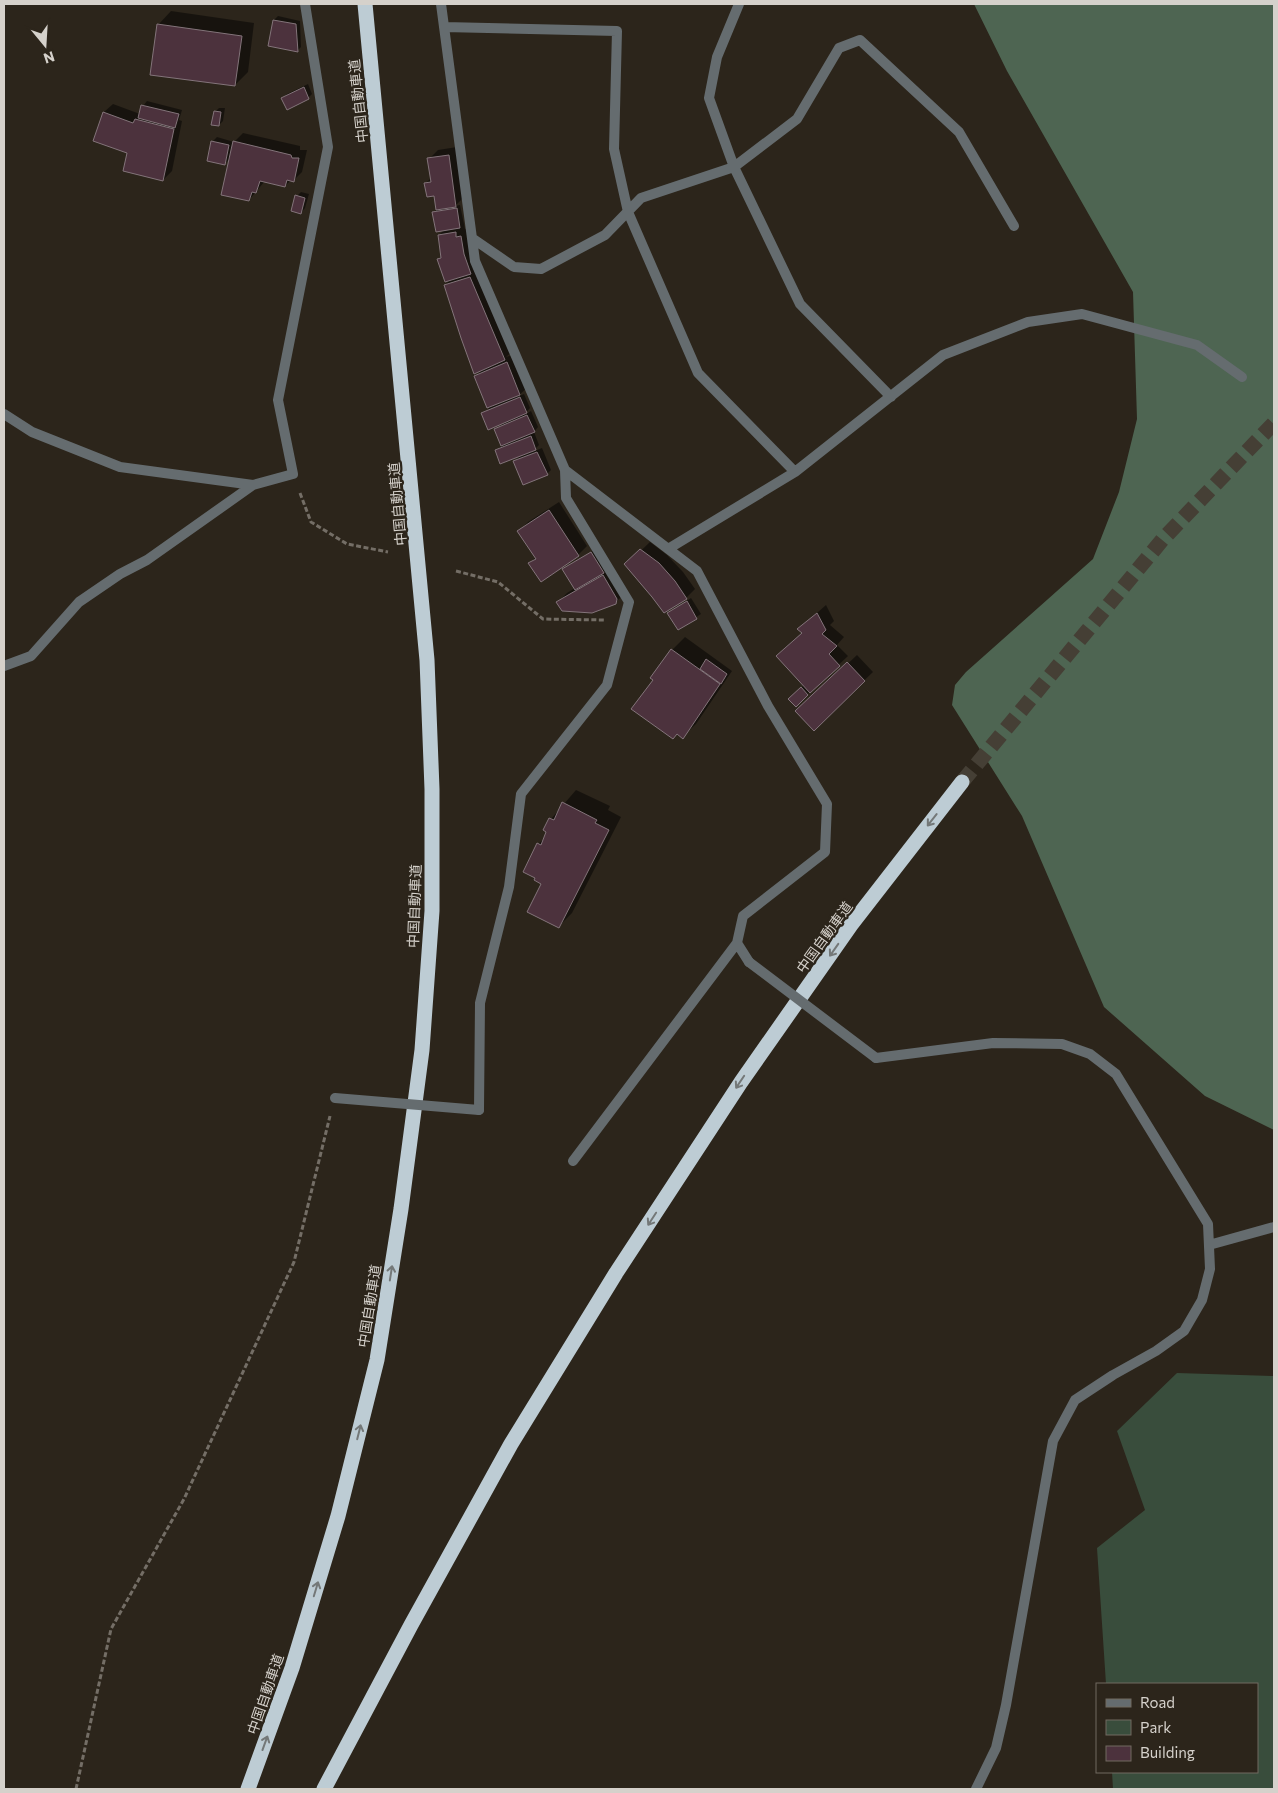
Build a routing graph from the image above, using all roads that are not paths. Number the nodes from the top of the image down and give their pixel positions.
1 (305, 4) edge
2 (365, 4) edge
3 (441, 4) edge
4 (739, 4) edge
5 (444, 27) junction
6 (734, 167) junction
7 (628, 212) junction
8 (1014, 226) dead end
9 (472, 238) junction
10 (1242, 377) dead end
11 (891, 397) junction
12 (4, 414) edge
13 (565, 470) junction
14 (796, 472) junction
15 (253, 485) junction
16 (668, 549) junction
17 (4, 666) edge
18 (962, 782) tunnel mouth
19 (737, 942) junction
20 (335, 1098) road end
21 (573, 1161) dead end
22 (1274, 1227) edge
23 (1209, 1245) junction
24 (248, 1789) edge
25 (324, 1789) edge
26 (976, 1789) edge

1 - 15 street
24 -> 2 highway, 中国自動車道
3 - 5 street
4 - 6 street
5 - 7 street
5 - 9 street
6 - 7 street
6 - 8 street
6 - 11 street
7 - 9 street
7 - 14 street
9 - 13 street
10 - 11 street
11 - 14 street
12 - 15 street
13 - 16 street
13 - 20 street, bridge
14 - 16 street
15 - 17 street
16 - 19 street
18 -> 25 highway, 中国自動車道
19 - 21 street
19 - 23 street, bridge
22 - 23 street
23 - 26 street

